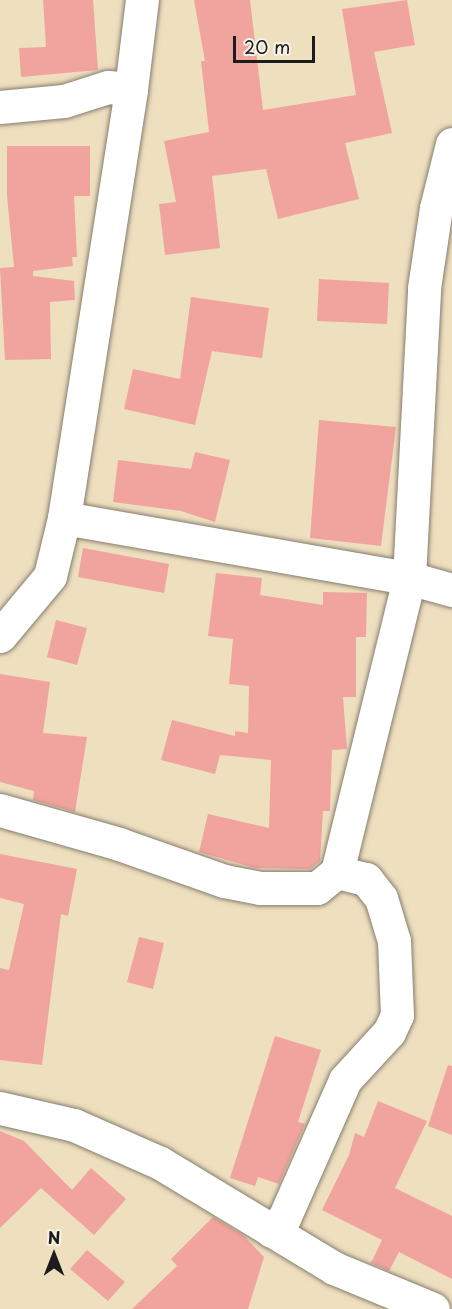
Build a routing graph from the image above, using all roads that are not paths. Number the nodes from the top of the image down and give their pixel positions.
1 (142, 0) edge
2 (132, 89) junction
3 (0, 107) edge
4 (452, 144) edge
5 (64, 518) junction
6 (409, 578) junction
7 (452, 590) edge
8 (0, 636) edge
9 (0, 810) edge
10 (338, 872) junction
11 (0, 1108) edge
12 (271, 1231) junction
13 (434, 1309) edge

1 - 2 street
2 - 3 street
2 - 5 street
4 - 6 street
5 - 6 street
5 - 8 street
6 - 7 street
6 - 10 street
9 - 10 street
10 - 12 street
11 - 12 street
12 - 13 street

